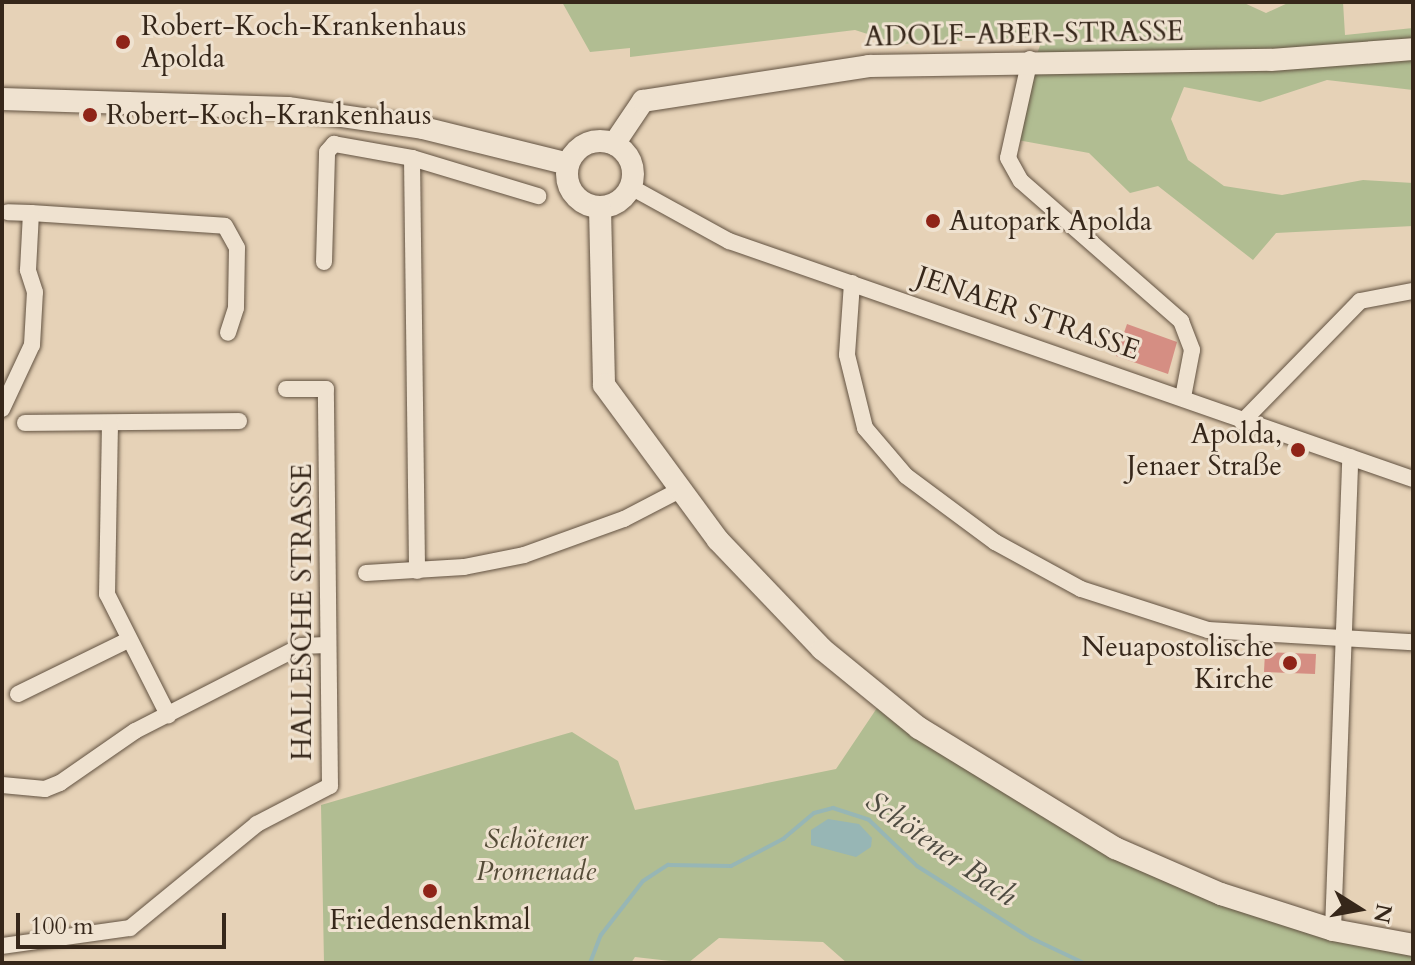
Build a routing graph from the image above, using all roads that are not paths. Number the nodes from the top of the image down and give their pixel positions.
1 (1413, 49) edge
2 (1030, 59) junction
3 (2, 99) edge
4 (614, 144) junction
5 (412, 158) junction
6 (568, 164) junction
7 (631, 187) junction
8 (538, 196) dead end
9 (600, 208) junction
10 (8, 212) dead end
11 (31, 213) junction
12 (324, 262) dead end
13 (852, 283) junction
14 (1413, 291) edge
15 (228, 333) dead end
16 (286, 389) dead end
17 (1183, 397) junction
18 (2, 409) edge
19 (239, 421) dead end
20 (1242, 422) junction
21 (25, 423) dead end
22 (110, 423) junction
23 (1350, 457) junction
24 (1413, 479) edge
25 (678, 491) junction
26 (417, 571) junction
27 (366, 573) dead end
28 (1341, 639) junction
29 (128, 640) junction
30 (1413, 642) edge
31 (327, 645) junction
32 (18, 694) dead end
33 (168, 715) junction
34 (2, 785) edge
35 (1333, 930) junction
36 (1413, 945) edge
37 (2, 946) edge

1 - 2 main road, ADOLF-ABER-STRASSE
2 - 4 main road, ADOLF-ABER-STRASSE
2 - 17 street
3 - 6 main road
4 - 6 main road
4 - 7 main road
5 - 8 street
5 - 12 street
5 - 26 street
6 - 9 main road
7 - 9 main road
7 - 13 street, JENAER STRASSE
9 - 25 main road
10 - 11 street
11 - 15 street
11 - 18 street
13 - 17 street, JENAER STRASSE
13 - 28 street
14 - 20 street
16 - 31 street, HALLESCHE STRASSE
17 - 20 street, JENAER STRASSE
19 - 22 street
20 - 23 street, JENAER STRASSE
21 - 22 street
22 - 29 street
23 - 24 street, JENAER STRASSE
23 - 28 street
25 - 26 street
25 - 35 main road
26 - 27 street
28 - 30 street
28 - 35 street
29 - 32 street
29 - 33 street
31 - 33 street
31 - 37 street, HALLESCHE STRASSE
33 - 34 street
35 - 36 main road

